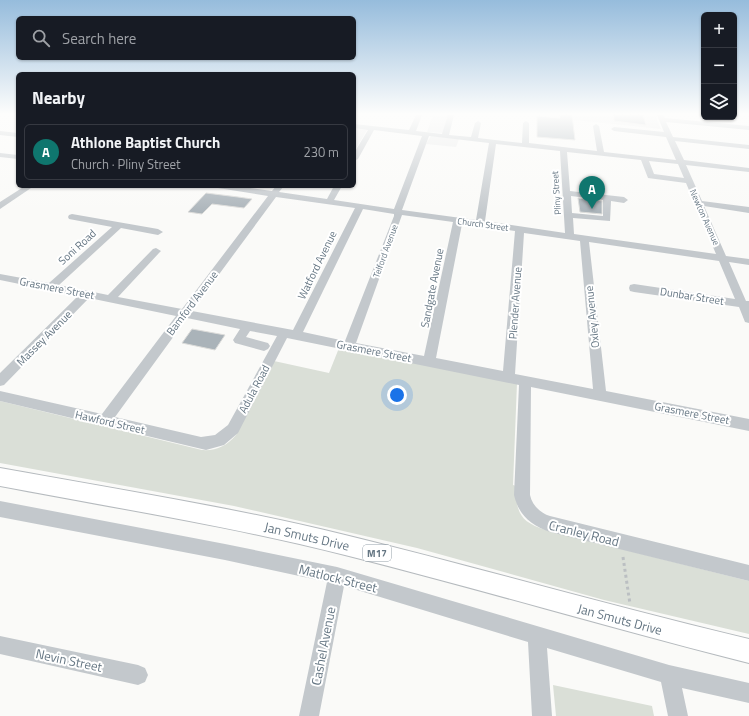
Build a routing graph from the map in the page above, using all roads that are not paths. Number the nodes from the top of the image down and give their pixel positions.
1 (420, 148) edge
2 (492, 148) edge
3 (557, 148) edge
4 (600, 148) edge
5 (675, 148) edge
6 (563, 149) junction
7 (601, 153) junction
8 (0, 155) edge
9 (16, 157) edge
10 (644, 158) junction
11 (681, 162) junction
12 (749, 170) edge
13 (689, 181) junction
14 (27, 188) edge
15 (248, 188) edge
16 (337, 188) edge
17 (277, 190) edge
18 (566, 193) junction
19 (607, 198) junction
20 (624, 200) dead end
21 (329, 202) junction
22 (699, 203) junction
23 (0, 205) edge
24 (360, 206) junction
25 (749, 210) edge
26 (398, 211) junction
27 (568, 215) junction
28 (72, 217) dead end
29 (458, 220) junction
30 (480, 223) junction
31 (118, 226) junction
32 (520, 229) junction
33 (158, 232) dead end
34 (570, 236) junction
35 (584, 238) junction
36 (156, 251) dead end
37 (723, 258) junction
38 (749, 262) edge
39 (0, 277) edge
40 (51, 287) junction
41 (634, 288) dead end
42 (87, 294) junction
43 (110, 299) junction
44 (746, 304) edge
45 (185, 314) junction
46 (749, 319) edge
47 (197, 323) dead end
48 (245, 329) junction
49 (290, 334) junction
50 (264, 346) dead end
51 (349, 346) junction
52 (429, 362) junction
53 (510, 377) junction
54 (525, 380) junction
55 (0, 381) edge
56 (600, 395) junction
57 (0, 396) edge
58 (104, 421) junction
59 (749, 425) edge
60 (219, 441) joint
61 (0, 477) edge
62 (0, 509) edge
63 (749, 573) edge
64 (337, 576) junction
65 (537, 636) junction
66 (0, 645) edge
67 (749, 651) edge
68 (138, 675) dead end
69 (669, 675) junction
70 (749, 693) edge
71 (309, 716) edge
72 (542, 716) edge
73 (678, 716) edge

1 - 26 street, Telford Avenue
2 - 30 street
3 - 6 street
4 - 7 street
5 - 11 street, Newton Avenue
6 - 7 street
6 - 18 street, Pliny Street
7 - 10 street
8 - 9 street
10 - 11 street
10 - 13 street
11 - 12 street
11 - 13 street, Newton Avenue
13 - 22 street, Newton Avenue
14 - 23 street
15 - 17 street, Church Street
16 - 21 street
17 - 21 street, Church Street
17 - 45 street, Bamford Avenue
18 - 19 street
18 - 27 street, Pliny Street
19 - 20 street
19 - 27 street
21 - 24 street, Church Street
22 - 25 street
22 - 37 street, Newton Avenue
24 - 26 street, Church Street
24 - 49 street, Watford Avenue
26 - 29 street, Church Street
26 - 51 street, Telford Avenue
27 - 34 street, Pliny Street
28 - 31 street, Soni Road
29 - 30 street, Church Street
29 - 52 street, Sandgate Avenue
30 - 32 street, Church Street
31 - 33 street, Soni Road
31 - 40 street, Soni Road
32 - 34 street, Church Street
32 - 53 street, Plender Avenue
34 - 35 street, Church Street
35 - 37 street, Church Street
35 - 56 street, Oxley Avenue
36 - 43 street
37 - 38 street, Church Street
37 - 44 street, Newton Avenue
39 - 40 street, Grasmere Street
40 - 42 street, Grasmere Street
41 - 44 street, Dunbar Street
42 - 43 street, Grasmere Street
42 - 55 street, Massey Avenue
43 - 45 street, Grasmere Street
44 - 46 street, Newton Avenue
45 - 48 street, Grasmere Street
45 - 58 street, Bamford Avenue
47 - 48 street
48 - 49 street, Grasmere Street
48 - 50 street
49 - 51 street, Grasmere Street
49 - 60 street, Adula Road
51 - 52 street, Grasmere Street
52 - 53 street, Grasmere Street
53 - 54 street, Grasmere Street
54 - 56 street, Grasmere Street
54 - 63 street, Cranley Road
56 - 59 street, Grasmere Street
57 - 58 street, Hawford Street
58 - 60 street, Hawford Street
61 - 67 main road, Jan Smuts Drive / M17
62 - 64 street, Matlock Street
64 - 65 street, Matlock Street
64 - 71 street, Cashel Avenue
65 - 69 street, Matlock Street
65 - 72 street
66 - 68 street, Nevin Street
69 - 70 street, Matlock Street
69 - 73 street

